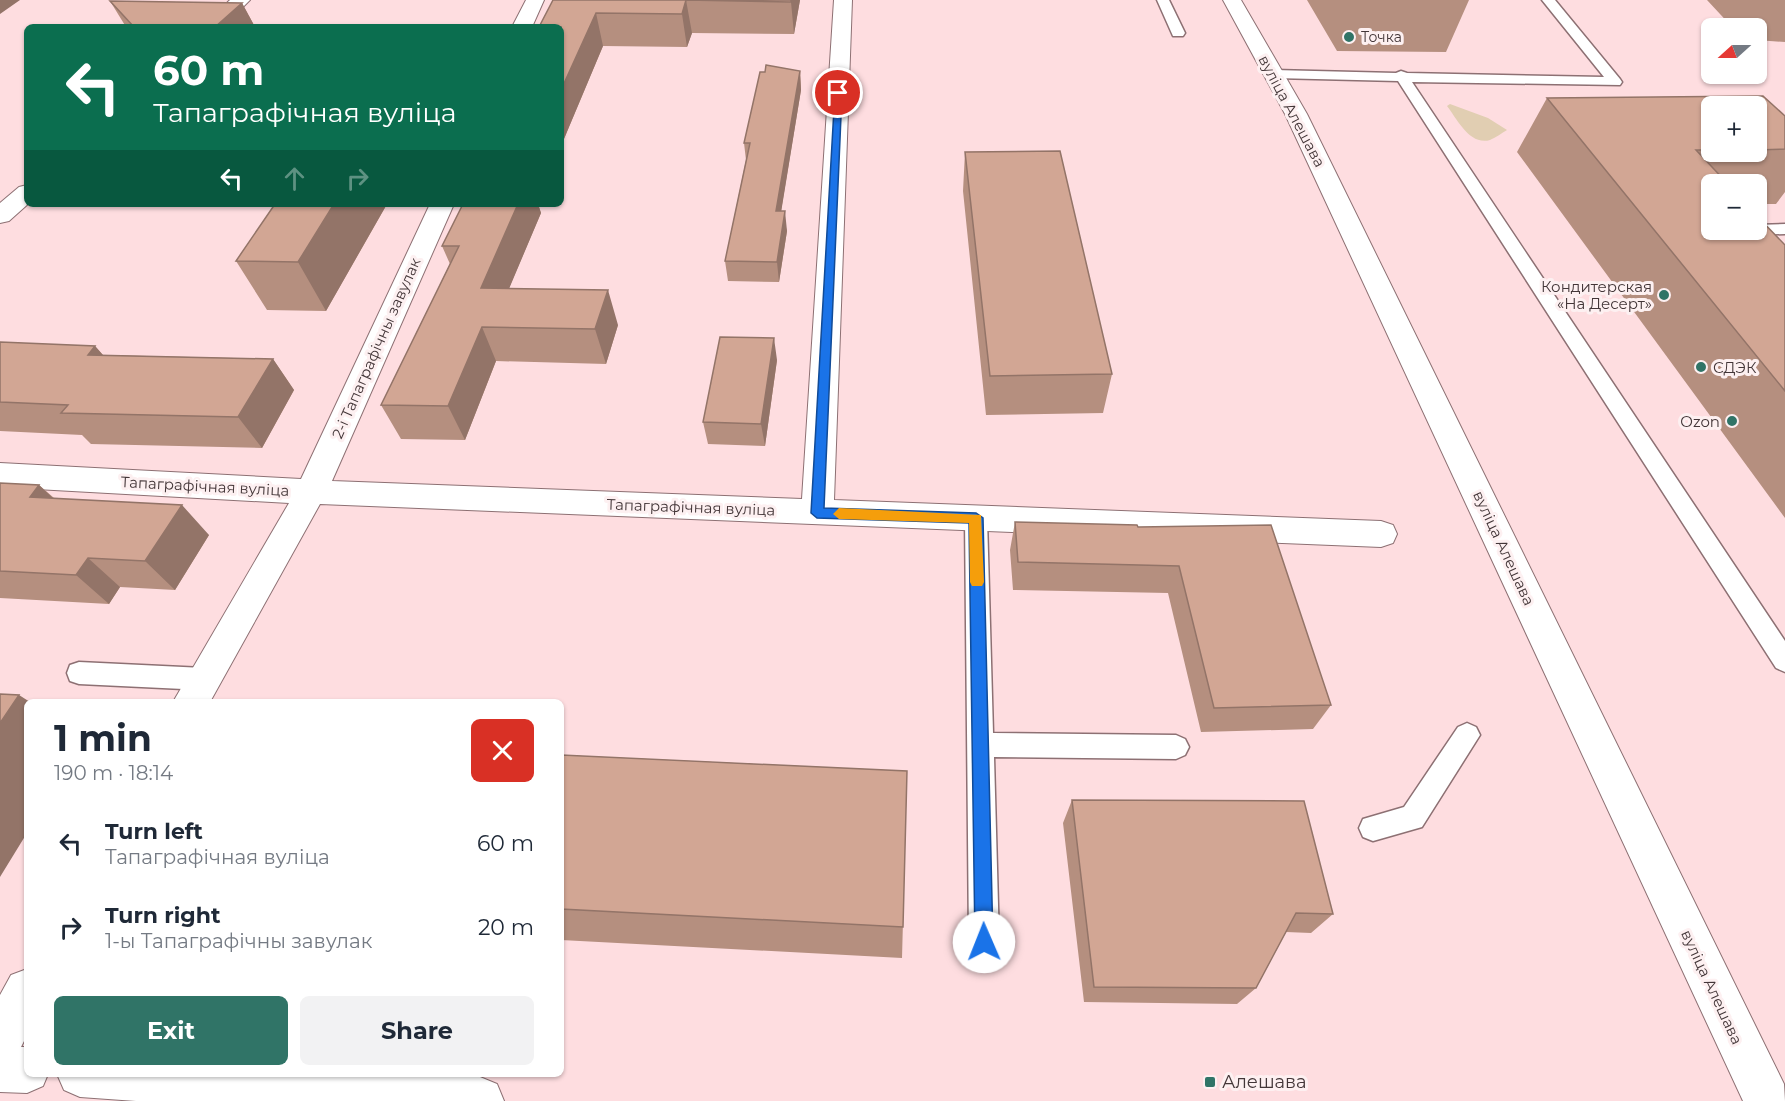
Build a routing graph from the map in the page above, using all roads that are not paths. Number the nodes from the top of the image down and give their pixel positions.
1 (241, 0) edge
2 (534, 0) edge
3 (843, 0) edge
4 (1163, 0) edge
5 (1232, 0) edge
6 (1548, 0) edge
7 (214, 24) edge
8 (523, 24) edge
9 (1178, 33) dead end
10 (1274, 74) junction
11 (1401, 75) junction
12 (24, 195) edge
13 (441, 207) edge
14 (0, 216) edge
15 (1767, 229) edge
16 (1785, 229) edge
17 (0, 475) edge
18 (311, 492) junction
19 (817, 513) junction
20 (976, 518) junction
21 (1381, 534) dead end
22 (1785, 661) edge
23 (79, 673) dead end
24 (198, 691) edge
25 (1467, 735) dead end
26 (981, 745) junction
27 (1176, 747) dead end
28 (1374, 828) dead end
29 (984, 942) dead end
30 (24, 996) edge
31 (0, 1039) edge
32 (0, 1069) edge
33 (24, 1070) edge
34 (124, 1077) edge
35 (480, 1101) edge
36 (1767, 1101) edge

1 - 7 street
2 - 8 street
3 - 19 street
4 - 9 lane
5 - 10 street, вуліца Алешава
6 - 11 lane
10 - 11 lane
10 - 36 street, вуліца Алешава
11 - 22 lane
12 - 14 street
13 - 18 street, 2-і Тапаграфічны завулак
15 - 16 lane
17 - 18 street, Тапаграфічная вуліца
18 - 19 street, Тапаграфічная вуліца
18 - 24 street, 2-і Тапаграфічны завулак
19 - 20 street, Тапаграфічная вуліца
20 - 21 street, Тапаграфічная вуліца
20 - 26 lane
23 - 24 lane
25 - 28 lane
26 - 27 lane
26 - 29 lane
30 - 31 street
32 - 33 street
34 - 35 street

